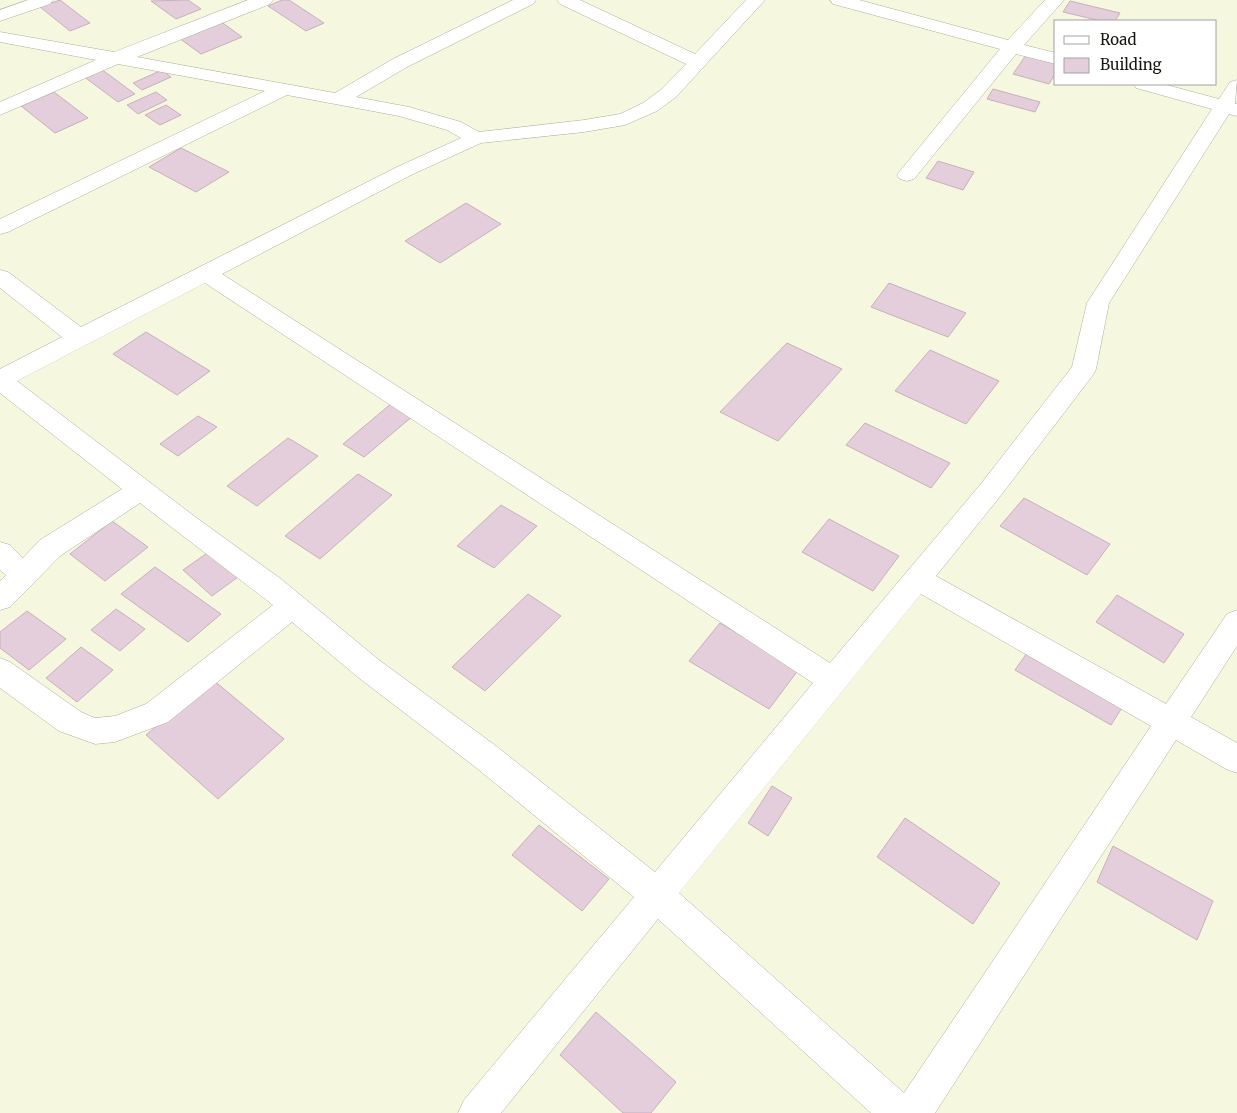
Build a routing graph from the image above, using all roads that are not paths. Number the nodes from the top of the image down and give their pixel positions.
1 (44, 0) edge
2 (264, 0) edge
3 (527, 0) edge
4 (566, 0) edge
5 (756, 0) edge
6 (839, 0) edge
7 (1055, 0) edge
8 (0, 16) edge
9 (0, 37) edge
10 (1012, 47) junction
11 (114, 59) junction
12 (1054, 59) edge
13 (697, 62) junction
14 (1148, 85) edge
15 (283, 90) junction
16 (336, 100) junction
17 (1233, 101) edge
18 (0, 109) edge
19 (476, 138) junction
20 (907, 176) dead end
21 (0, 227) edge
22 (206, 273) junction
23 (0, 277) edge
24 (79, 338) junction
25 (0, 380) edge
26 (141, 490) junction
27 (0, 553) edge
28 (24, 575) junction
29 (918, 579) junction
30 (0, 599) edge
31 (293, 606) junction
32 (1237, 622) edge
33 (0, 671) edge
34 (834, 681) junction
35 (1170, 723) junction
36 (1237, 759) edge
37 (657, 895) junction
38 (477, 1113) edge
39 (899, 1113) edge
40 (913, 1113) edge

1 - 8 street
2 - 11 street
3 - 16 street
4 - 13 street
5 - 13 street
6 - 10 street
7 - 10 street
9 - 11 street
10 - 12 street
10 - 20 street
11 - 15 street
11 - 18 street
13 - 19 street
14 - 17 street
15 - 16 street
15 - 21 street
16 - 19 street
17 - 29 street
19 - 22 street
22 - 24 street
22 - 34 street
23 - 24 street
24 - 25 street
25 - 26 street
26 - 28 street
26 - 31 street
27 - 28 street
28 - 30 street
29 - 34 street
29 - 35 street
31 - 33 street
31 - 37 street
32 - 35 street
34 - 37 street
35 - 36 street
35 - 40 street
37 - 38 street
37 - 39 street

